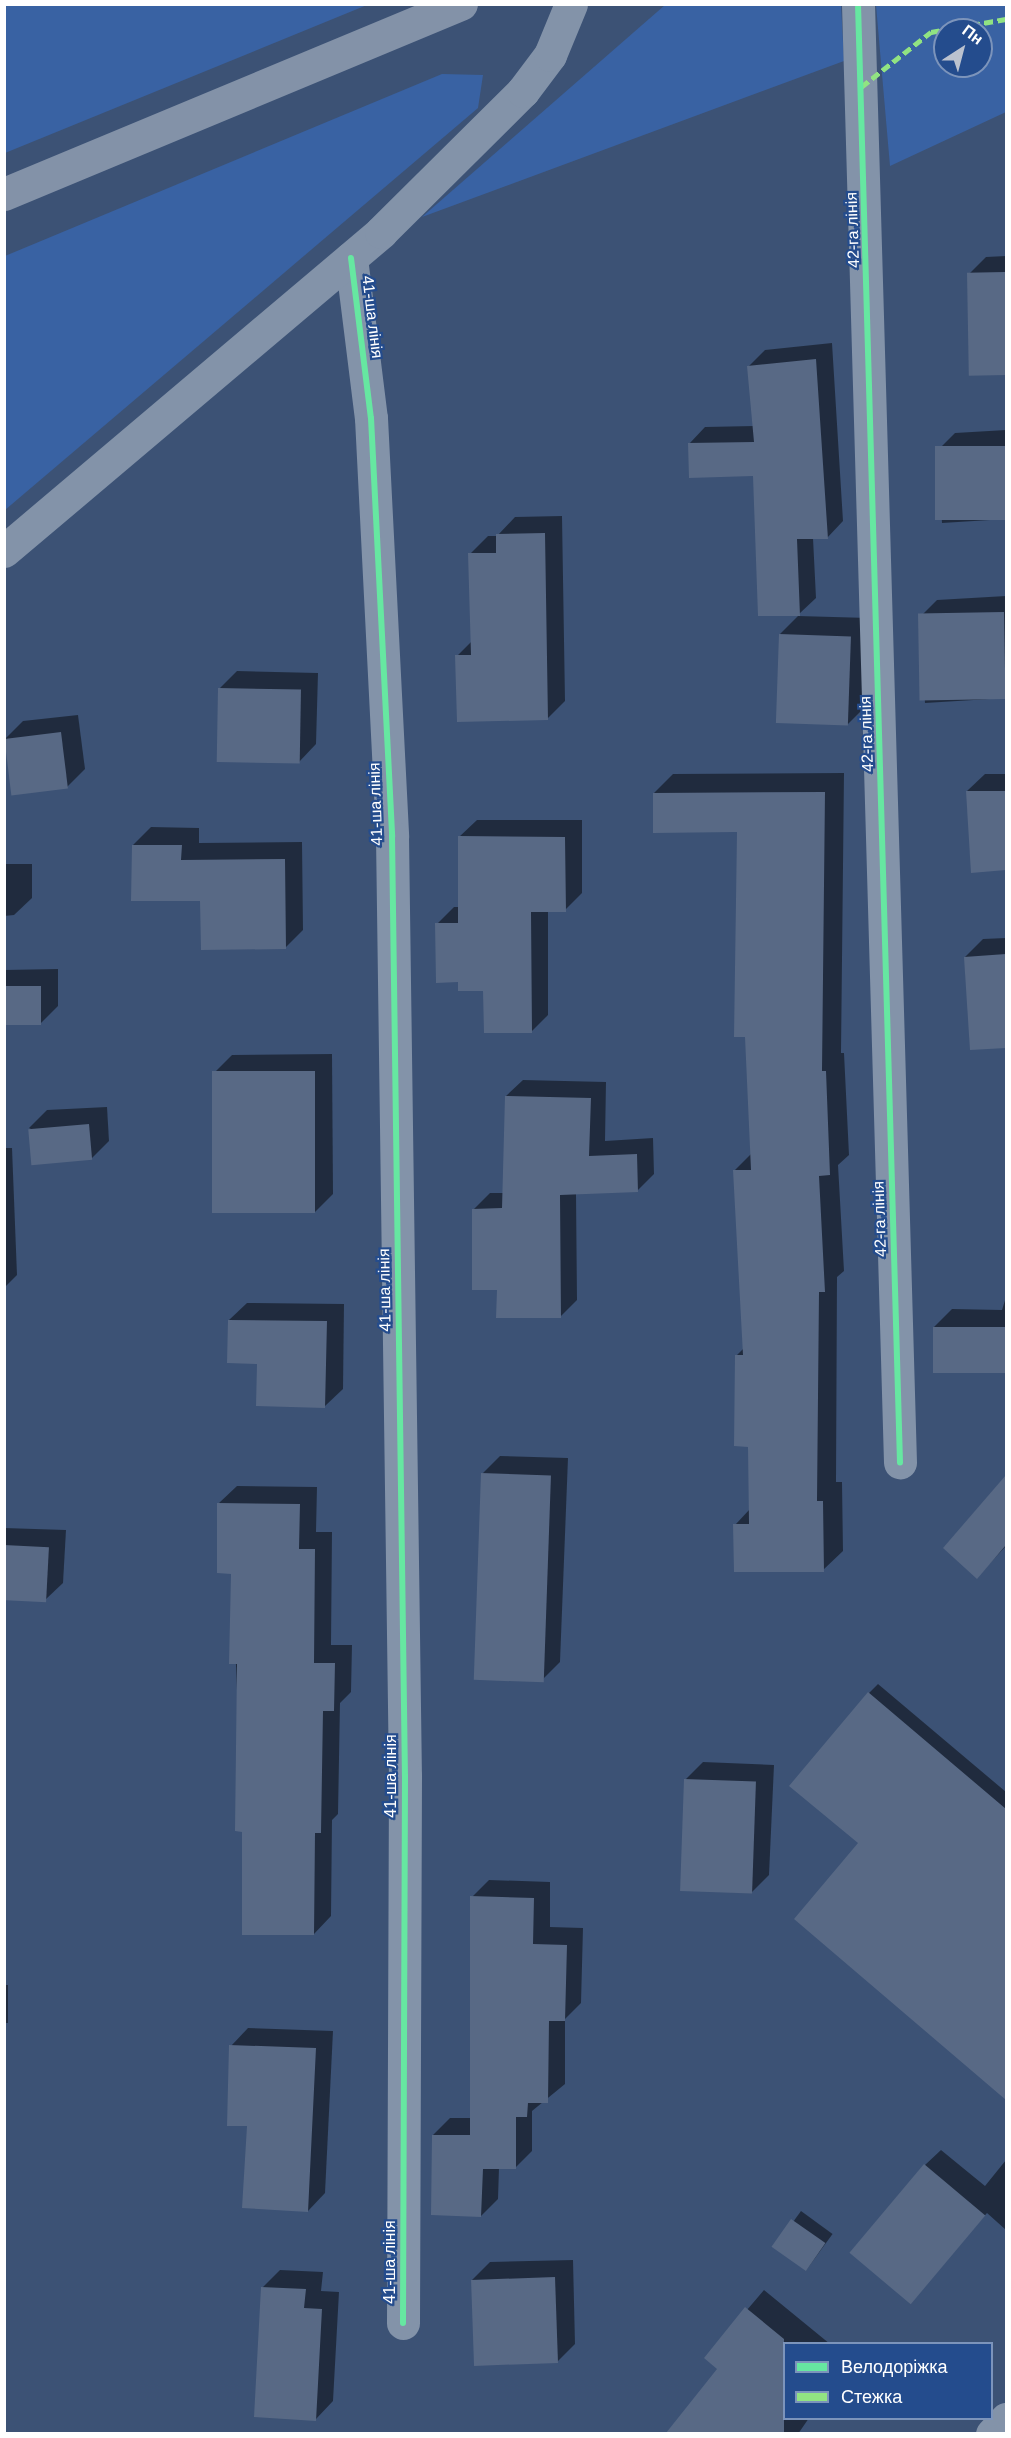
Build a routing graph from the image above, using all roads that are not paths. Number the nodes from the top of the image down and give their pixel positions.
1 (461, 4) edge
2 (572, 4) edge
3 (858, 4) edge
4 (4, 194) edge
5 (351, 258) junction
6 (4, 551) edge
7 (900, 1462) dead end
8 (403, 2323) dead end
9 (1006, 2419) edge
10 (992, 2433) edge

1 - 4 highway
2 - 5 street
3 - 7 street, 42-га лінія
5 - 6 street
5 - 8 street, 41-ша лінія
9 - 10 street

